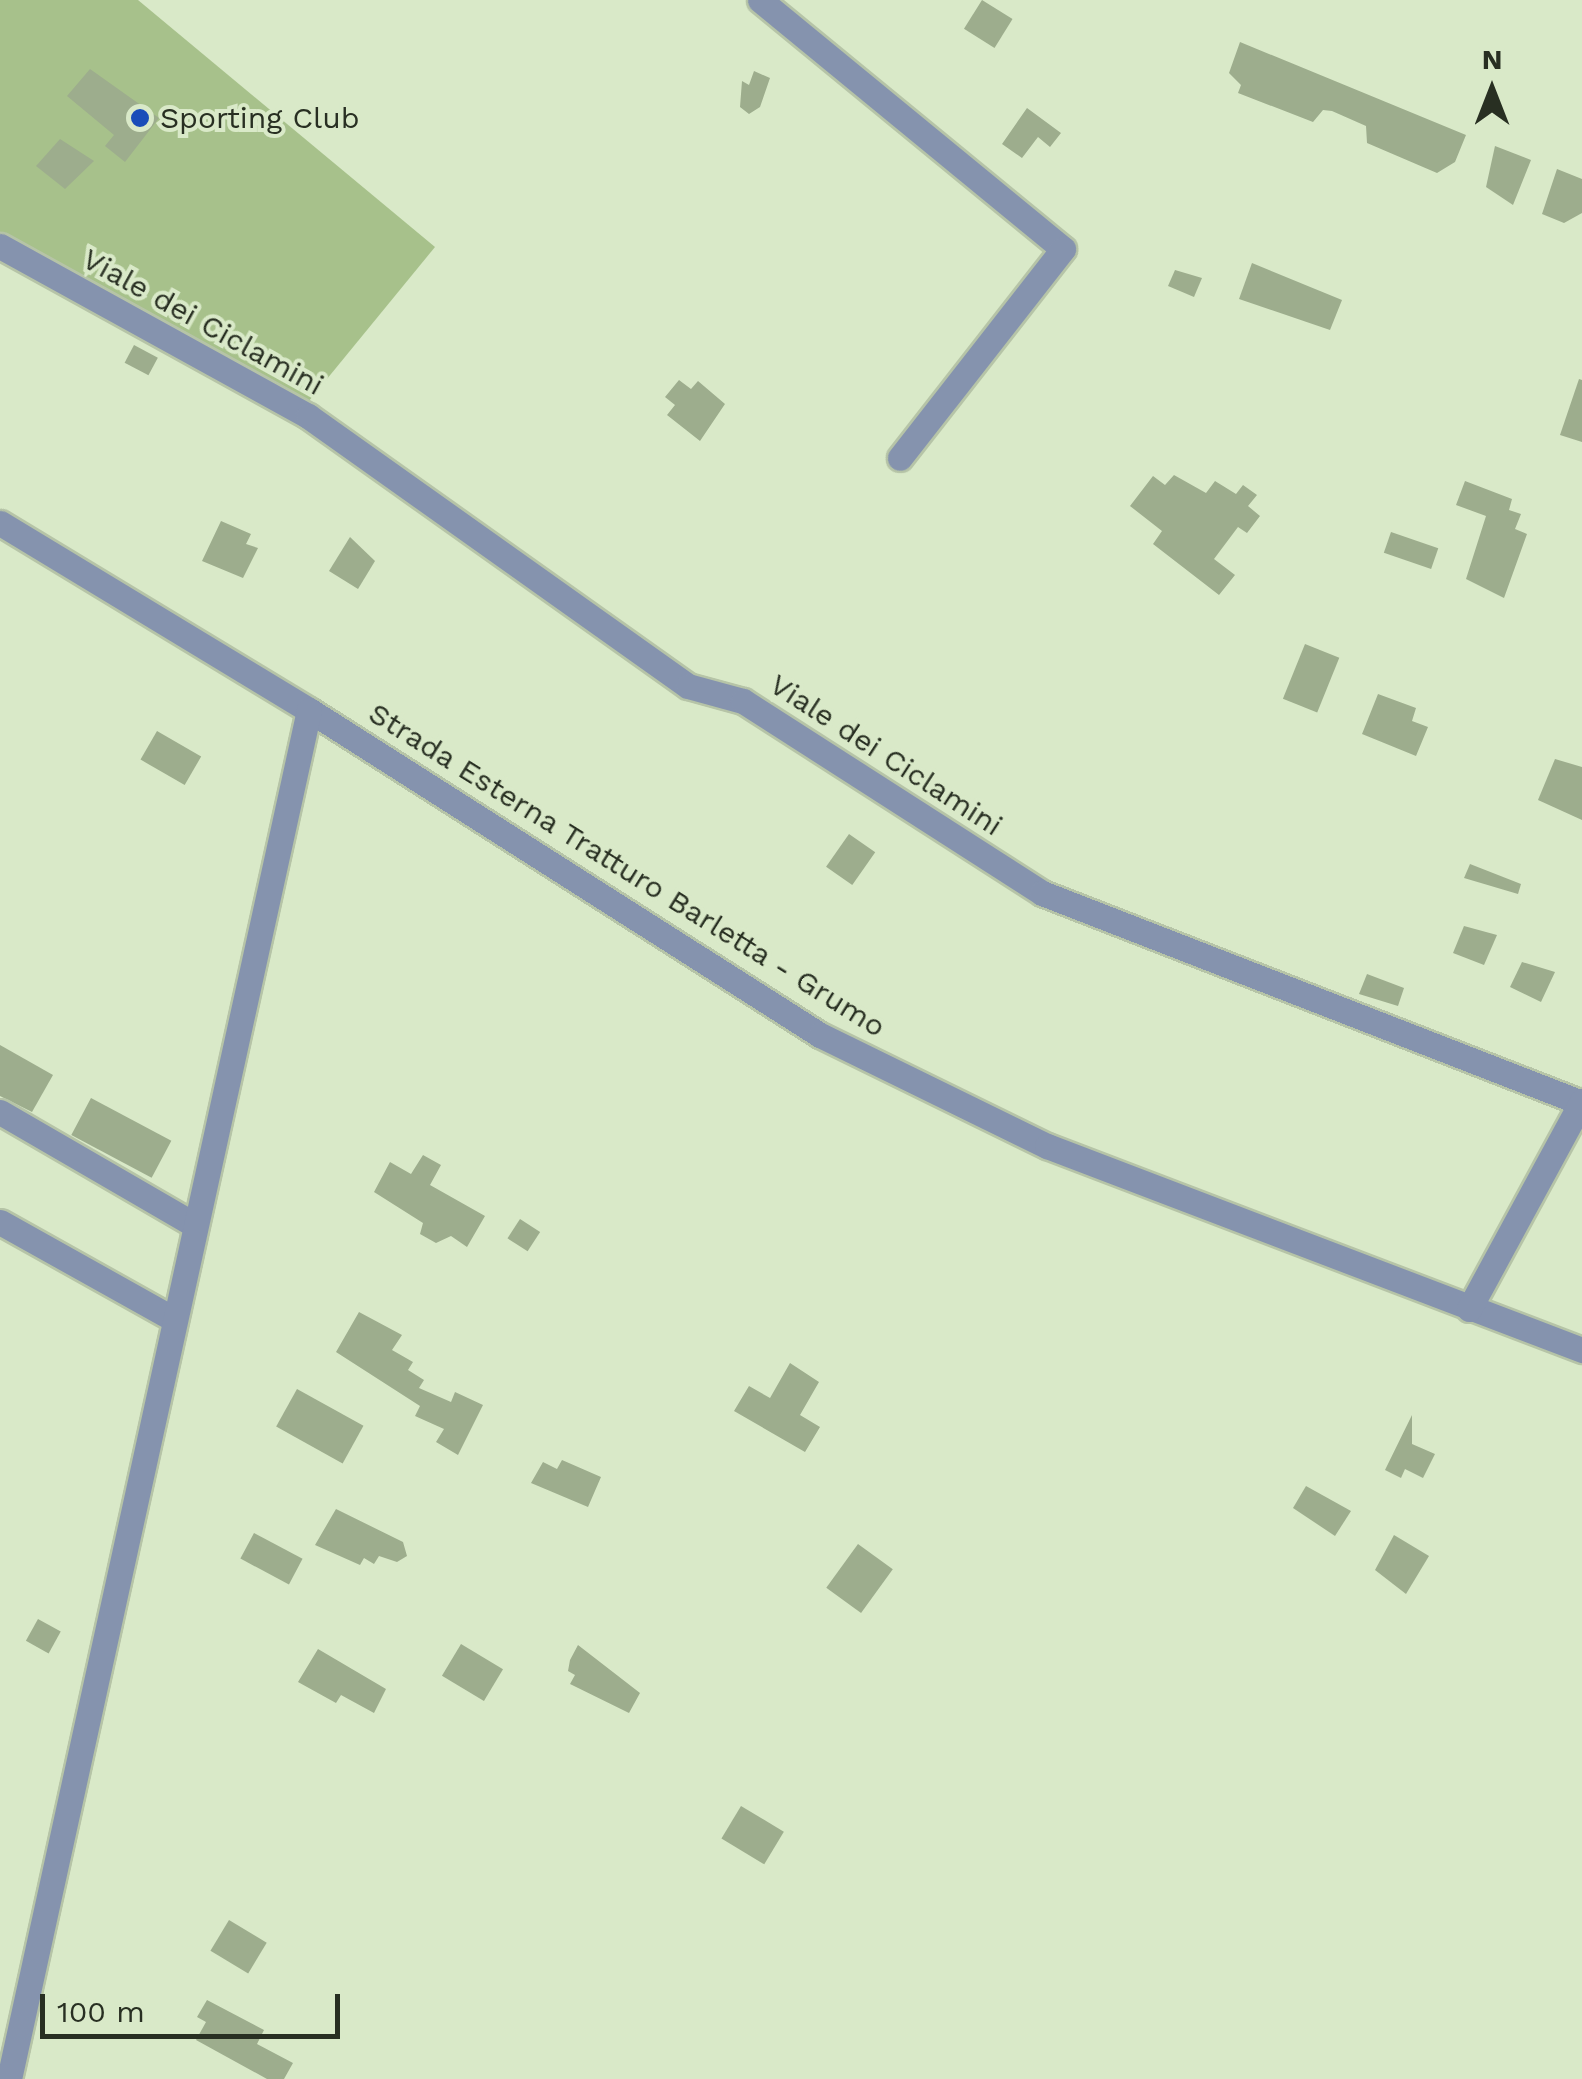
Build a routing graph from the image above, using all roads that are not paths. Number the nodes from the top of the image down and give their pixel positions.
1 (760, 0) edge
2 (0, 246) edge
3 (900, 458) dead end
4 (0, 524) edge
5 (309, 710) junction
6 (1582, 1102) edge
7 (0, 1112) edge
8 (0, 1222) edge
9 (194, 1225) junction
10 (1469, 1308) junction
11 (172, 1318) junction
12 (1582, 1350) edge
13 (9, 2079) edge

1 - 3 street
2 - 6 street, Viale dei Ciclamini
4 - 5 street, Strada Esterna Tratturo Barletta - Grumo
5 - 9 street
5 - 10 street, Strada Esterna Tratturo Barletta - Grumo
6 - 10 street
7 - 9 street
8 - 11 street
9 - 11 street
10 - 12 street, Strada Esterna Tratturo Barletta - Grumo
11 - 13 street

